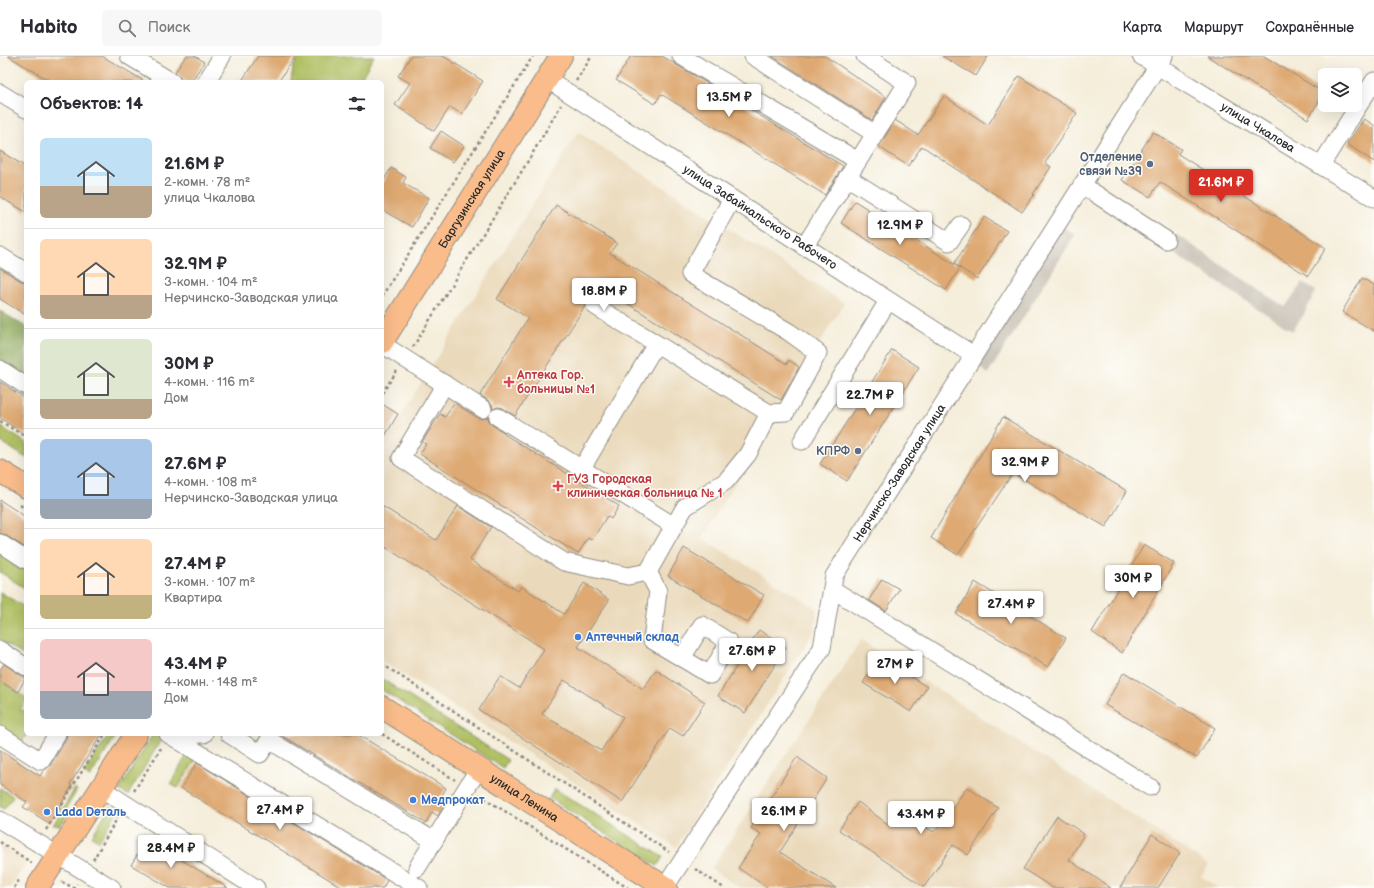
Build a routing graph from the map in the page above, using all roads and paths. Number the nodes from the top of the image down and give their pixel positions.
1 (129, 56) edge
2 (222, 56) edge
3 (532, 56) edge
4 (561, 56) edge
5 (592, 56) edge
6 (753, 56) edge
7 (865, 56) edge
8 (1141, 56) edge
9 (691, 58) edge
10 (1161, 61) edge
11 (547, 79) junction
12 (169, 80) edge
13 (207, 80) edge
14 (1374, 81) edge
15 (569, 92) junction
16 (0, 93) edge
17 (24, 108) edge
18 (875, 134) junction
19 (858, 161) junction
20 (1320, 165) junction
21 (847, 178) junction
22 (1082, 185) junction
23 (1374, 198) edge
24 (732, 199) junction
25 (961, 225) dead end
26 (1166, 240) dead end
27 (804, 246) junction
28 (0, 256) edge
29 (24, 271) edge
30 (384, 293) edge
31 (888, 301) junction
32 (596, 306) dead end
33 (384, 335) edge
34 (384, 338) edge
35 (656, 344) junction
36 (973, 355) junction
37 (405, 359) junction
38 (0, 369) edge
39 (446, 384) junction
40 (24, 385) edge
41 (384, 390) edge
42 (769, 413) junction
43 (0, 421) edge
44 (24, 436) edge
45 (802, 441) dead end
46 (582, 468) junction
47 (0, 470) edge
48 (24, 486) edge
49 (674, 526) junction
50 (0, 543) edge
51 (24, 559) edge
52 (648, 572) junction
53 (832, 589) junction
54 (0, 650) edge
55 (682, 658) dead end
56 (24, 665) edge
57 (384, 665) edge
58 (384, 708) edge
59 (0, 735) edge
60 (384, 735) edge
61 (56, 736) edge
62 (104, 736) edge
63 (135, 736) edge
64 (171, 736) edge
65 (231, 736) edge
66 (479, 768) junction
67 (1150, 787) dead end
68 (468, 788) junction
69 (102, 789) junction
70 (0, 820) edge
71 (434, 841) junction
72 (38, 844) junction
73 (59, 856) junction
74 (682, 861) junction
75 (27, 868) dead end
76 (417, 868) dead end
77 (30, 882) edge
78 (14, 888) edge
79 (112, 888) edge
80 (256, 888) edge
81 (420, 888) edge
82 (628, 888) edge
83 (666, 888) edge
84 (724, 888) edge

1 - 12 street
2 - 13 street
3 - 30 path
4 - 11 main road, Баргузинская улица
5 - 15 path
6 - 18 street
7 - 18 street
8 - 10 street, улица Чкалова
9 - 19 street
10 - 20 street, улица Чкалова
10 - 22 street, Нерчинско-Заводская улица
11 - 15 street, улица Забайкальского Рабочего
11 - 33 main road, Баргузинская улица
14 - 20 street
15 - 24 street, улица Забайкальского Рабочего
15 - 37 path
16 - 17 street
18 - 19 street
19 - 21 street
20 - 23 street, улица Чкалова
21 - 25 street
21 - 27 street
22 - 26 street
22 - 36 street, Нерчинско-Заводская улица
24 - 27 street, улица Забайкальского Рабочего
24 - 42 street
27 - 31 street, улица Забайкальского Рабочего
28 - 29 street
31 - 36 street, улица Забайкальского Рабочего
31 - 45 street
32 - 35 street
34 - 37 street
35 - 42 street
35 - 46 street
36 - 53 street, Нерчинско-Заводская улица
37 - 39 street
37 - 41 path
38 - 40 street
39 - 46 street
39 - 52 street
42 - 49 street
43 - 44 path
46 - 49 street
47 - 48 main road
49 - 52 street
50 - 51 street
52 - 55 street
53 - 67 street
53 - 74 street, Нерчинско-Заводская улица
54 - 56 street
57 - 74 path
58 - 66 main road, улица Ленина
59 - 61 street
60 - 68 path
62 - 72 path
63 - 69 main road
64 - 81 street
65 - 71 street
66 - 68 street
66 - 83 main road, улица Ленина
68 - 71 street
68 - 82 path
69 - 73 main road
69 - 80 street
70 - 72 street
71 - 76 street
72 - 73 street
72 - 75 path
73 - 77 main road
73 - 79 street
74 - 83 street, Нерчинско-Заводская улица
74 - 84 path
77 - 78 path

